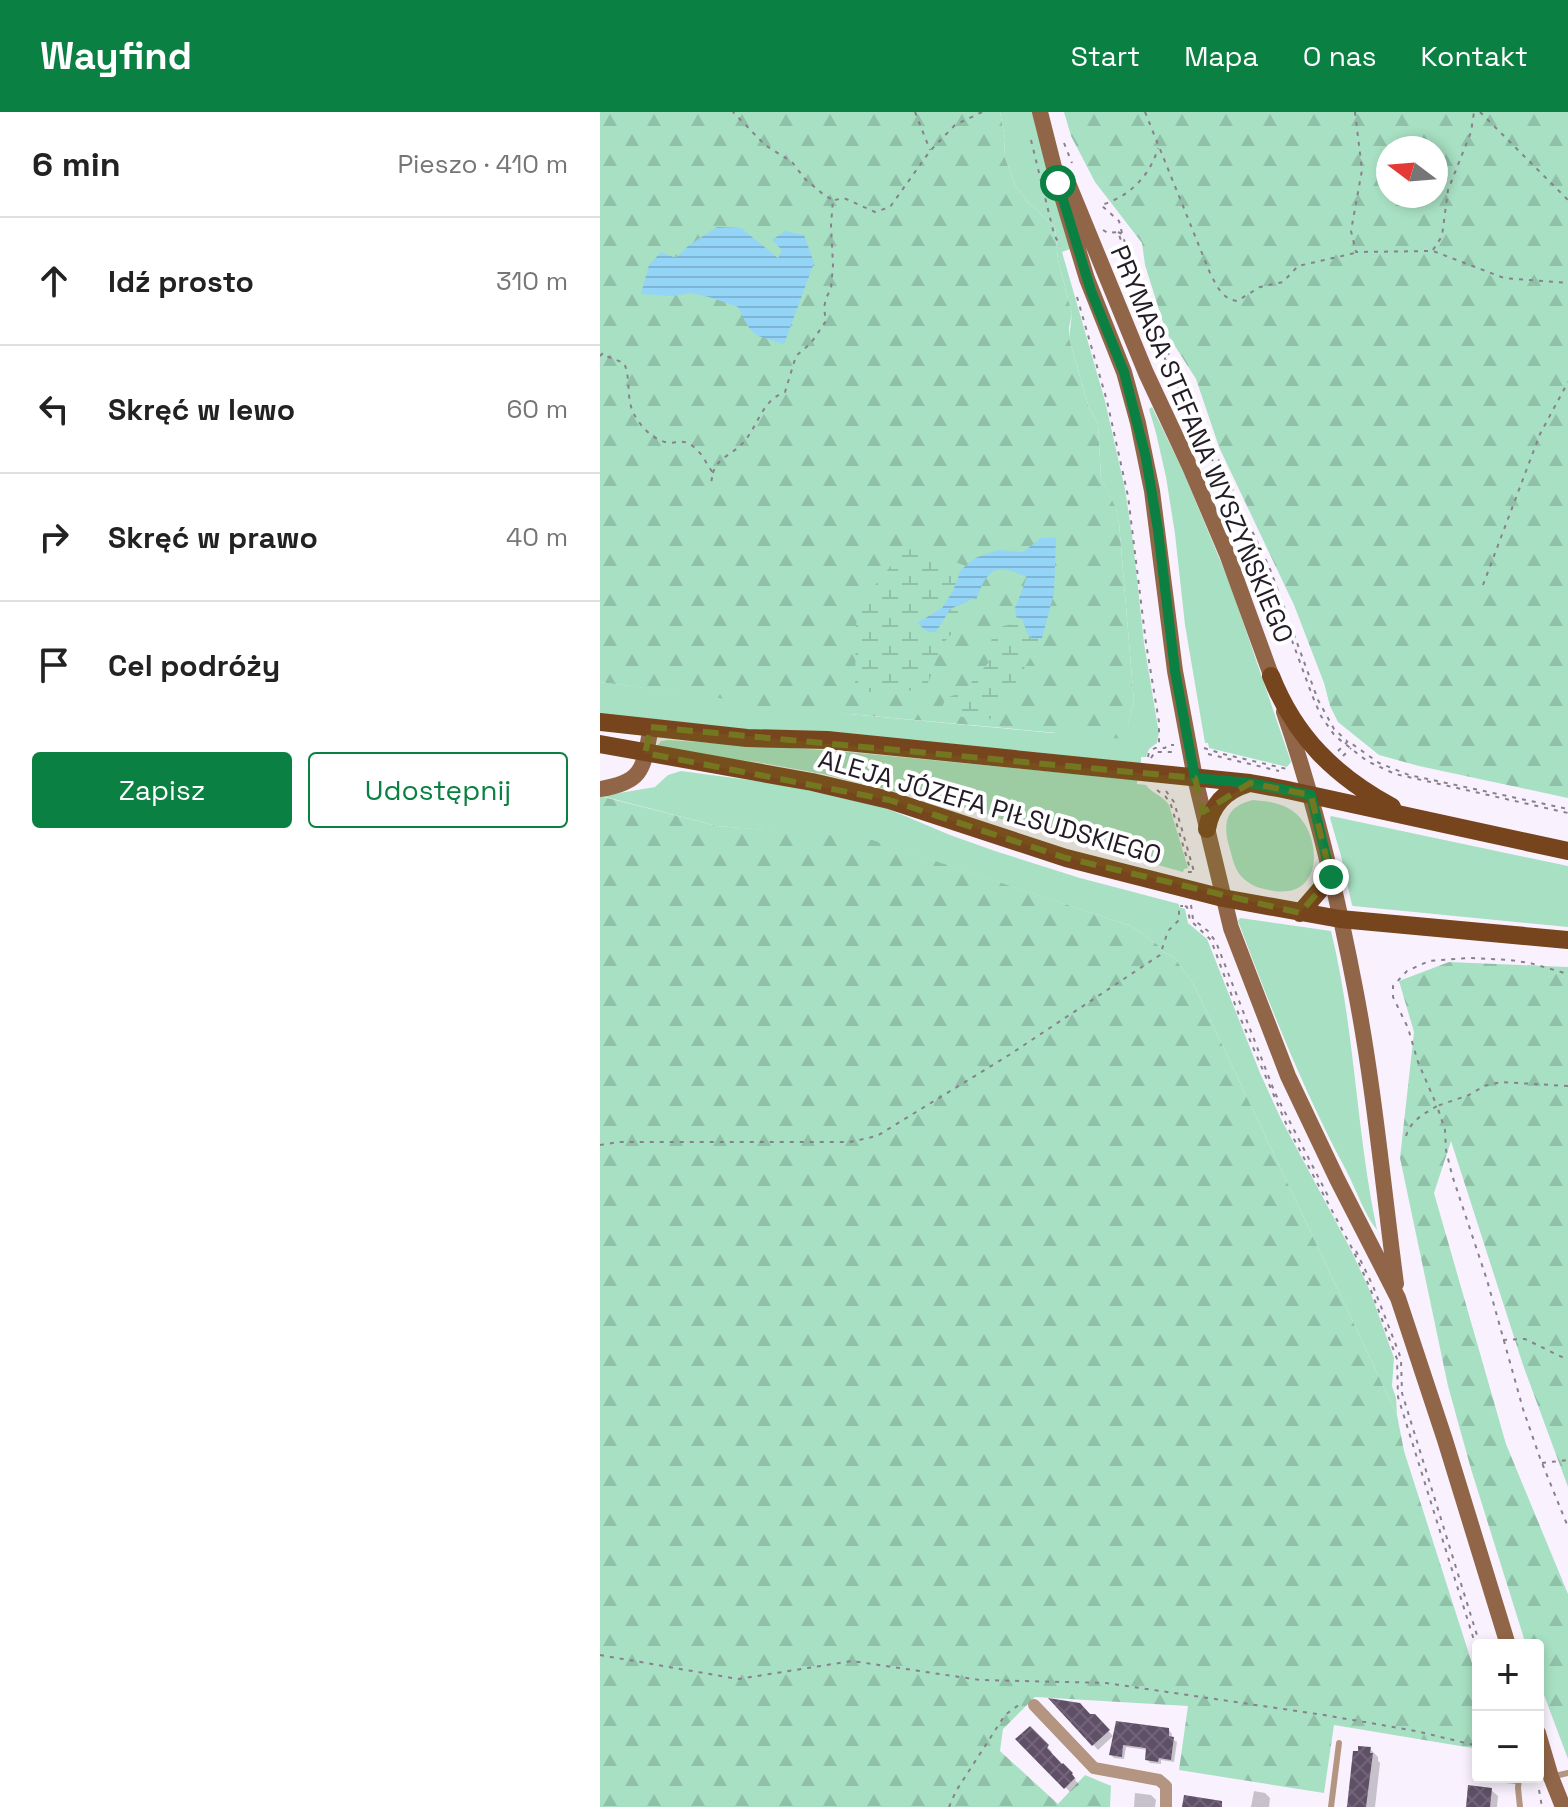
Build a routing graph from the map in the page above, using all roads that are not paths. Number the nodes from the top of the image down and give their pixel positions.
1 (1040, 113) edge
2 (1271, 676) junction
3 (600, 722) edge
4 (651, 727) junction
5 (600, 744) edge
6 (645, 753) junction
7 (1195, 778) junction
8 (1250, 783) junction
9 (600, 789) edge
10 (1311, 795) junction
11 (1420, 819) junction
12 (1207, 829) junction
13 (1568, 851) edge
14 (1331, 877) junction
15 (1223, 898) junction
16 (1300, 913) junction
17 (1340, 919) junction
18 (1568, 940) edge
19 (1398, 1298) junction
20 (1506, 1639) edge
21 (1034, 1705) road end
22 (1339, 1743) dead end
23 (1544, 1753) edge
24 (1552, 1779) edge
25 (1519, 1783) edge
26 (1166, 1807) edge
27 (1331, 1807) edge
28 (1520, 1807) edge
29 (1553, 1807) edge
30 (1563, 1807) edge

1 - 2 main road, PRYMASA STEFANA WYSZYŃSKIEGO
1 - 7 main road, PRYMASA STEFANA WYSZYŃSKIEGO
2 - 10 main road, PRYMASA STEFANA WYSZYŃSKIEGO
2 - 11 main road
3 - 4 main road, ALEJA JÓZEFA PIŁSUDSKIEGO
4 - 6 main road
4 - 7 main road, ALEJA JÓZEFA PIŁSUDSKIEGO
5 - 6 main road, ALEJA JÓZEFA PIŁSUDSKIEGO
6 - 9 main road
6 - 15 main road, ALEJA JÓZEFA PIŁSUDSKIEGO
7 - 8 main road, ALEJA JÓZEFA PIŁSUDSKIEGO
7 - 12 main road, PRYMASA STEFANA WYSZYŃSKIEGO
8 - 10 main road
8 - 12 main road
10 - 11 main road
10 - 14 main road
11 - 13 main road
12 - 15 main road
14 - 16 main road
14 - 17 main road
15 - 16 main road
15 - 19 main road
16 - 17 main road
17 - 18 main road
17 - 19 main road
19 - 20 main road
21 - 26 street
22 - 27 lane
23 - 24 main road
24 - 29 main road
24 - 30 main road
25 - 28 lane

